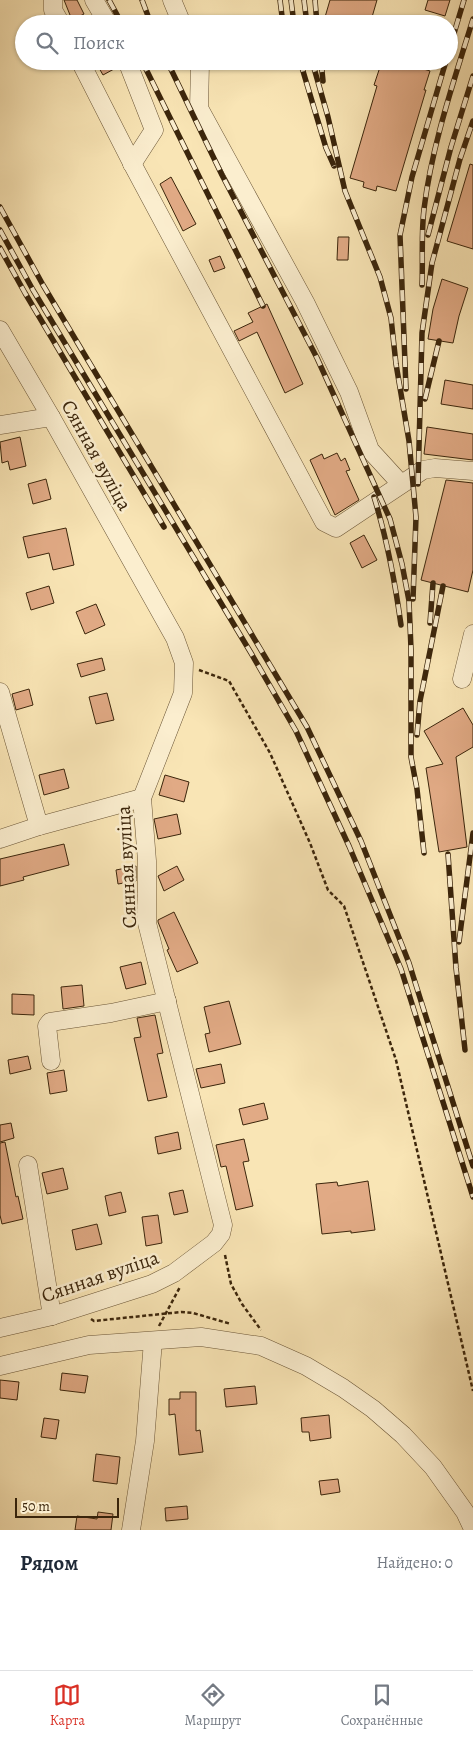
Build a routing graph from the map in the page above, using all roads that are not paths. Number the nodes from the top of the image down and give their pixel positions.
1 (53, 0) edge
2 (94, 0) edge
3 (172, 0) edge
4 (56, 15) edge
5 (103, 15) edge
6 (178, 15) edge
7 (85, 70) edge
8 (131, 70) edge
9 (198, 70) edge
10 (132, 164) junction
11 (0, 330) edge
12 (51, 417) junction
13 (0, 425) edge
14 (473, 472) edge
15 (402, 484) junction
16 (473, 634) edge
17 (462, 679) dead end
18 (0, 692) edge
19 (142, 798) junction
20 (39, 826) junction
21 (0, 839) edge
22 (167, 1001) junction
23 (51, 1061) dead end
24 (28, 1165) dead end
25 (52, 1316) junction
26 (0, 1328) edge
27 (152, 1341) junction
28 (0, 1366) edge
29 (131, 1530) edge
30 (473, 1530) edge

1 - 4 street
2 - 5 street
3 - 6 street
7 - 10 street
8 - 10 street
9 - 15 street
10 - 15 street
11 - 12 street, Сянная вуліца
12 - 13 street
12 - 19 street, Сянная вуліца
14 - 15 street
16 - 17 street
18 - 20 street
19 - 20 street
19 - 22 street, Сянная вуліца
20 - 21 street
22 - 23 street
22 - 25 street, Сянная вуліца
24 - 25 street
25 - 26 street, Сянная вуліца
27 - 28 street
27 - 29 street
27 - 30 street

